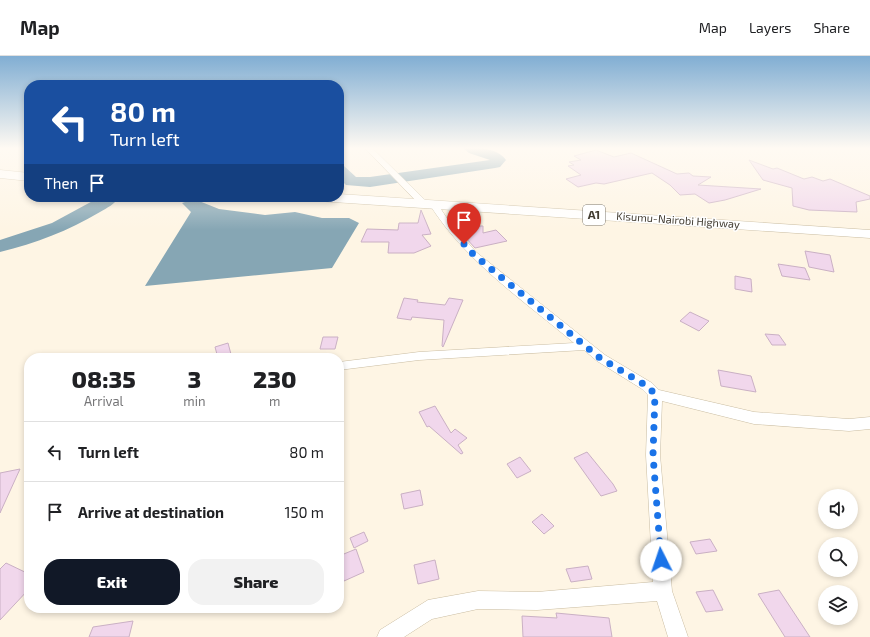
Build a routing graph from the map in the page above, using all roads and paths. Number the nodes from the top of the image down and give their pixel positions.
1 (394, 175) edge
2 (344, 199) edge
3 (429, 205) junction
4 (870, 234) edge
5 (586, 346) junction
6 (344, 365) edge
7 (655, 394) junction
8 (870, 423) edge
9 (663, 591) junction
10 (387, 637) edge
11 (678, 637) edge

1 - 3 street
2 - 3 highway, Kisumu-Nairobi Highway / A1
3 - 4 highway, Kisumu-Nairobi Highway / A1
3 - 5 street
5 - 6 street
5 - 7 street
7 - 8 street
7 - 9 street
9 - 10 street
9 - 11 street

